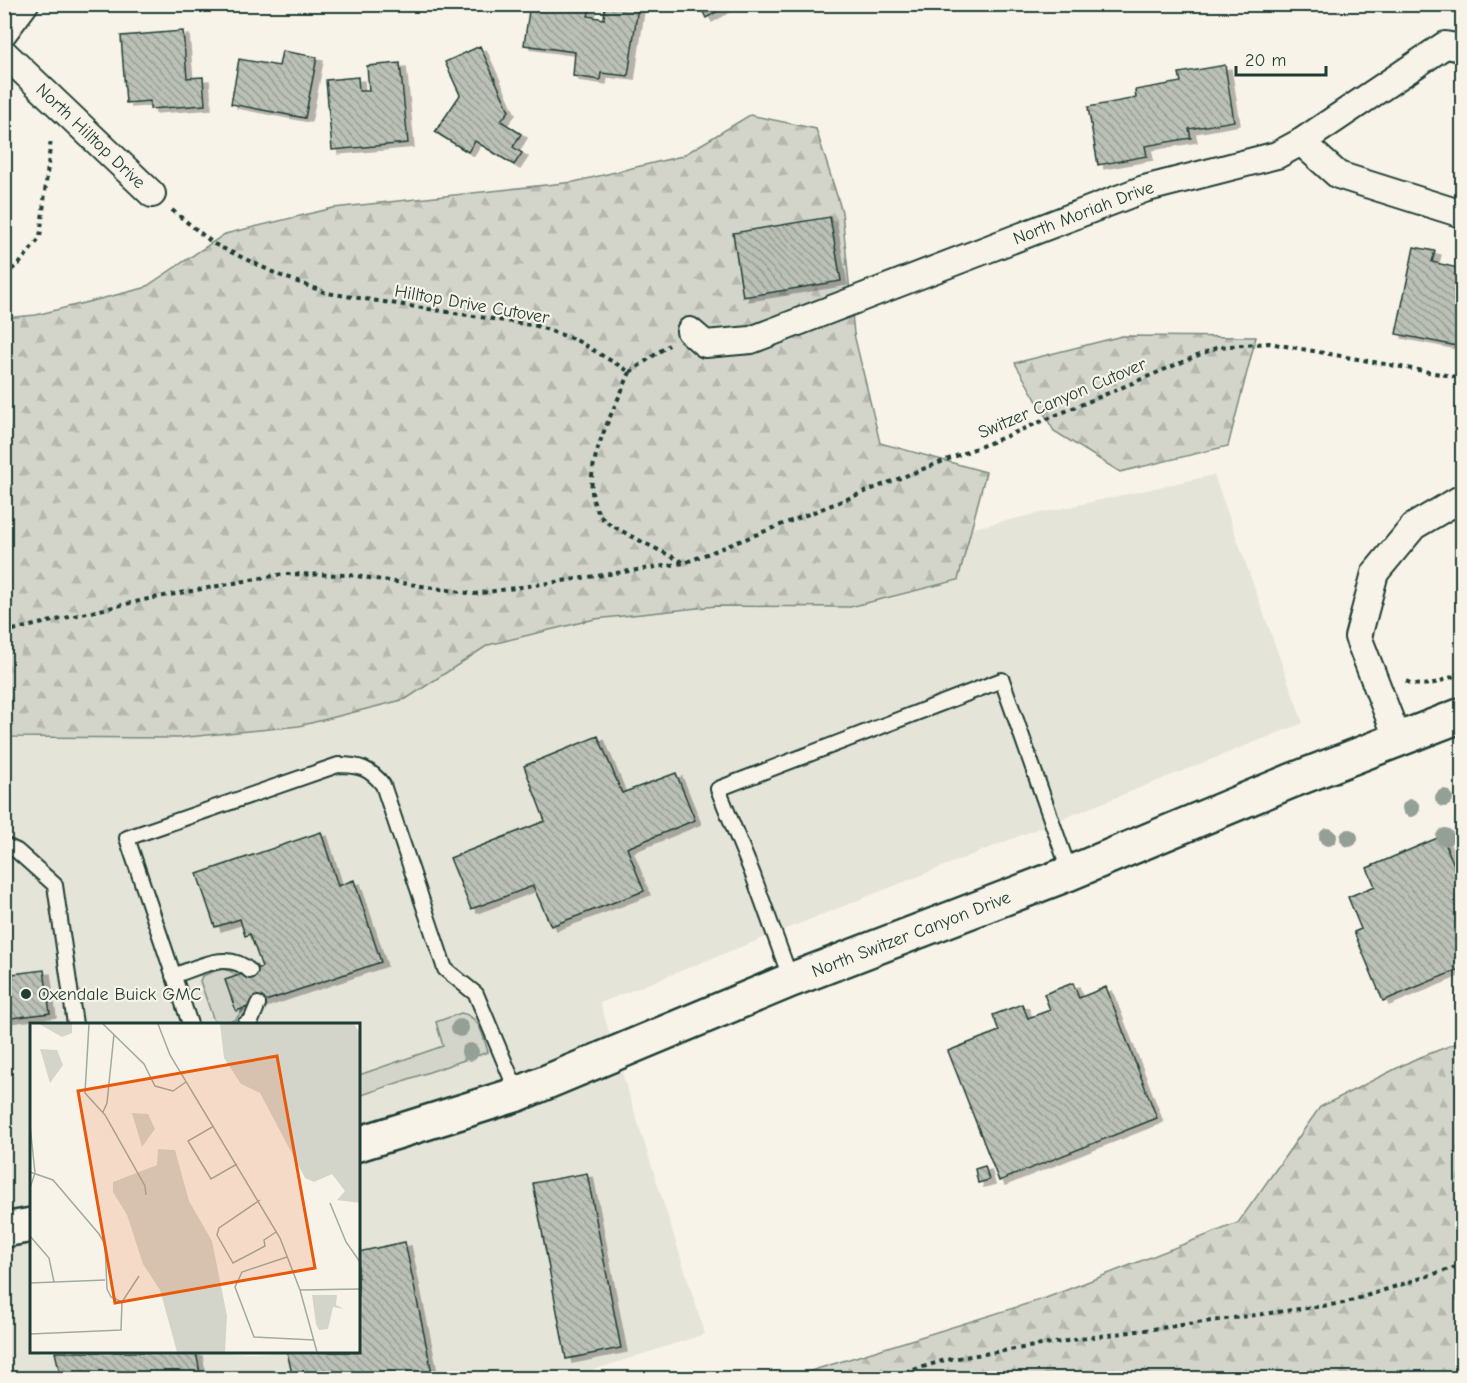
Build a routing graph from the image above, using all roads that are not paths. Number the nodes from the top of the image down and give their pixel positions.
1 (24, 4) edge
2 (4, 32) edge
3 (1462, 48) edge
4 (4, 53) edge
5 (1301, 142) junction
6 (152, 194) road end
7 (1462, 214) edge
8 (690, 331) road end
9 (1462, 498) edge
10 (1462, 715) edge
11 (1398, 740) junction
12 (4, 845) edge
13 (1070, 873) junction
14 (250, 971) dead end
15 (173, 976) junction
16 (791, 980) junction
17 (258, 1004) dead end
18 (75, 1023) edge
19 (190, 1023) edge
20 (247, 1023) edge
21 (518, 1094) junction
22 (360, 1143) edge
23 (30, 1225) edge
24 (4, 1230) edge

1 - 2 street
3 - 5 street, North Moriah Drive
4 - 6 street, North Hilltop Drive
5 - 7 street
5 - 8 street, North Moriah Drive
9 - 11 street
10 - 11 street, North Switzer Canyon Drive
11 - 13 street, North Switzer Canyon Drive
12 - 18 lane
13 - 16 street, North Switzer Canyon Drive
13 - 16 lane
14 - 15 lane
15 - 19 lane
15 - 21 lane
16 - 21 street, North Switzer Canyon Drive
17 - 20 lane
21 - 22 street, North Switzer Canyon Drive
23 - 24 street

